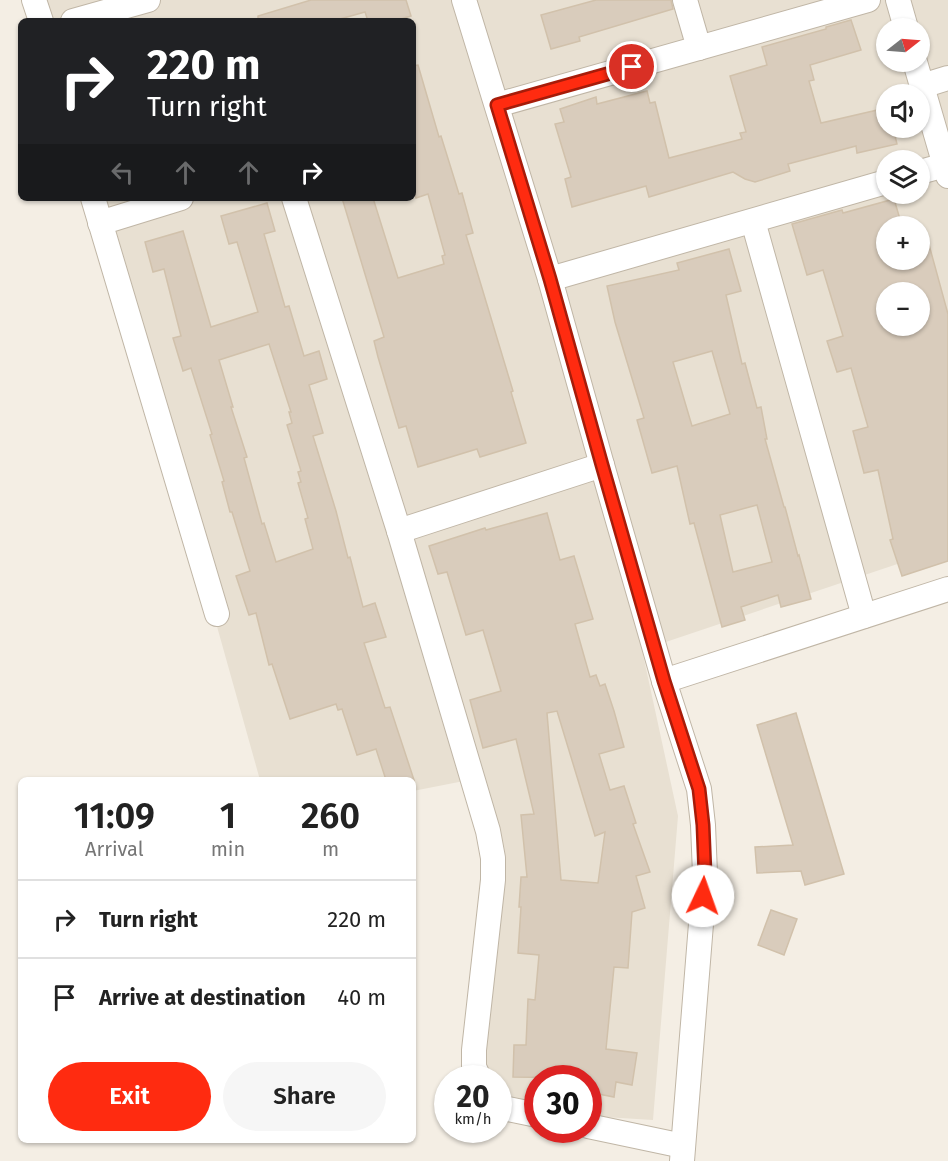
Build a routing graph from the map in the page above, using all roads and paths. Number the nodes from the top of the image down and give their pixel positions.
1 (34, 0) edge
2 (148, 0) edge
3 (464, 0) edge
4 (685, 0) edge
5 (868, 0) edge
6 (898, 0) edge
7 (40, 18) edge
8 (84, 18) edge
9 (903, 18) edge
10 (699, 48) junction
11 (948, 78) edge
12 (928, 84) edge
13 (497, 105) junction
14 (930, 114) edge
15 (946, 170) edge
16 (930, 171) edge
17 (876, 185) edge
18 (94, 201) edge
19 (171, 201) edge
20 (295, 201) edge
21 (753, 221) junction
22 (100, 223) junction
23 (550, 279) junction
24 (602, 465) junction
25 (399, 531) junction
26 (948, 589) edge
27 (217, 614) dead end
28 (864, 616) junction
29 (664, 681) junction
30 (474, 1065) edge
31 (602, 1130) edge
32 (682, 1154) edge

1 - 7 street
2 - 8 street
3 - 13 street
4 - 10 street
5 - 10 street
6 - 9 street
10 - 13 street
11 - 12 street
13 - 23 street
14 - 15 street
15 - 16 street
17 - 21 street
18 - 22 street
19 - 22 street
20 - 25 street
21 - 23 street
21 - 28 street
22 - 27 street
23 - 24 street
24 - 25 street
24 - 29 street
25 - 30 street
26 - 28 street
28 - 29 street
29 - 32 street
31 - 32 street

